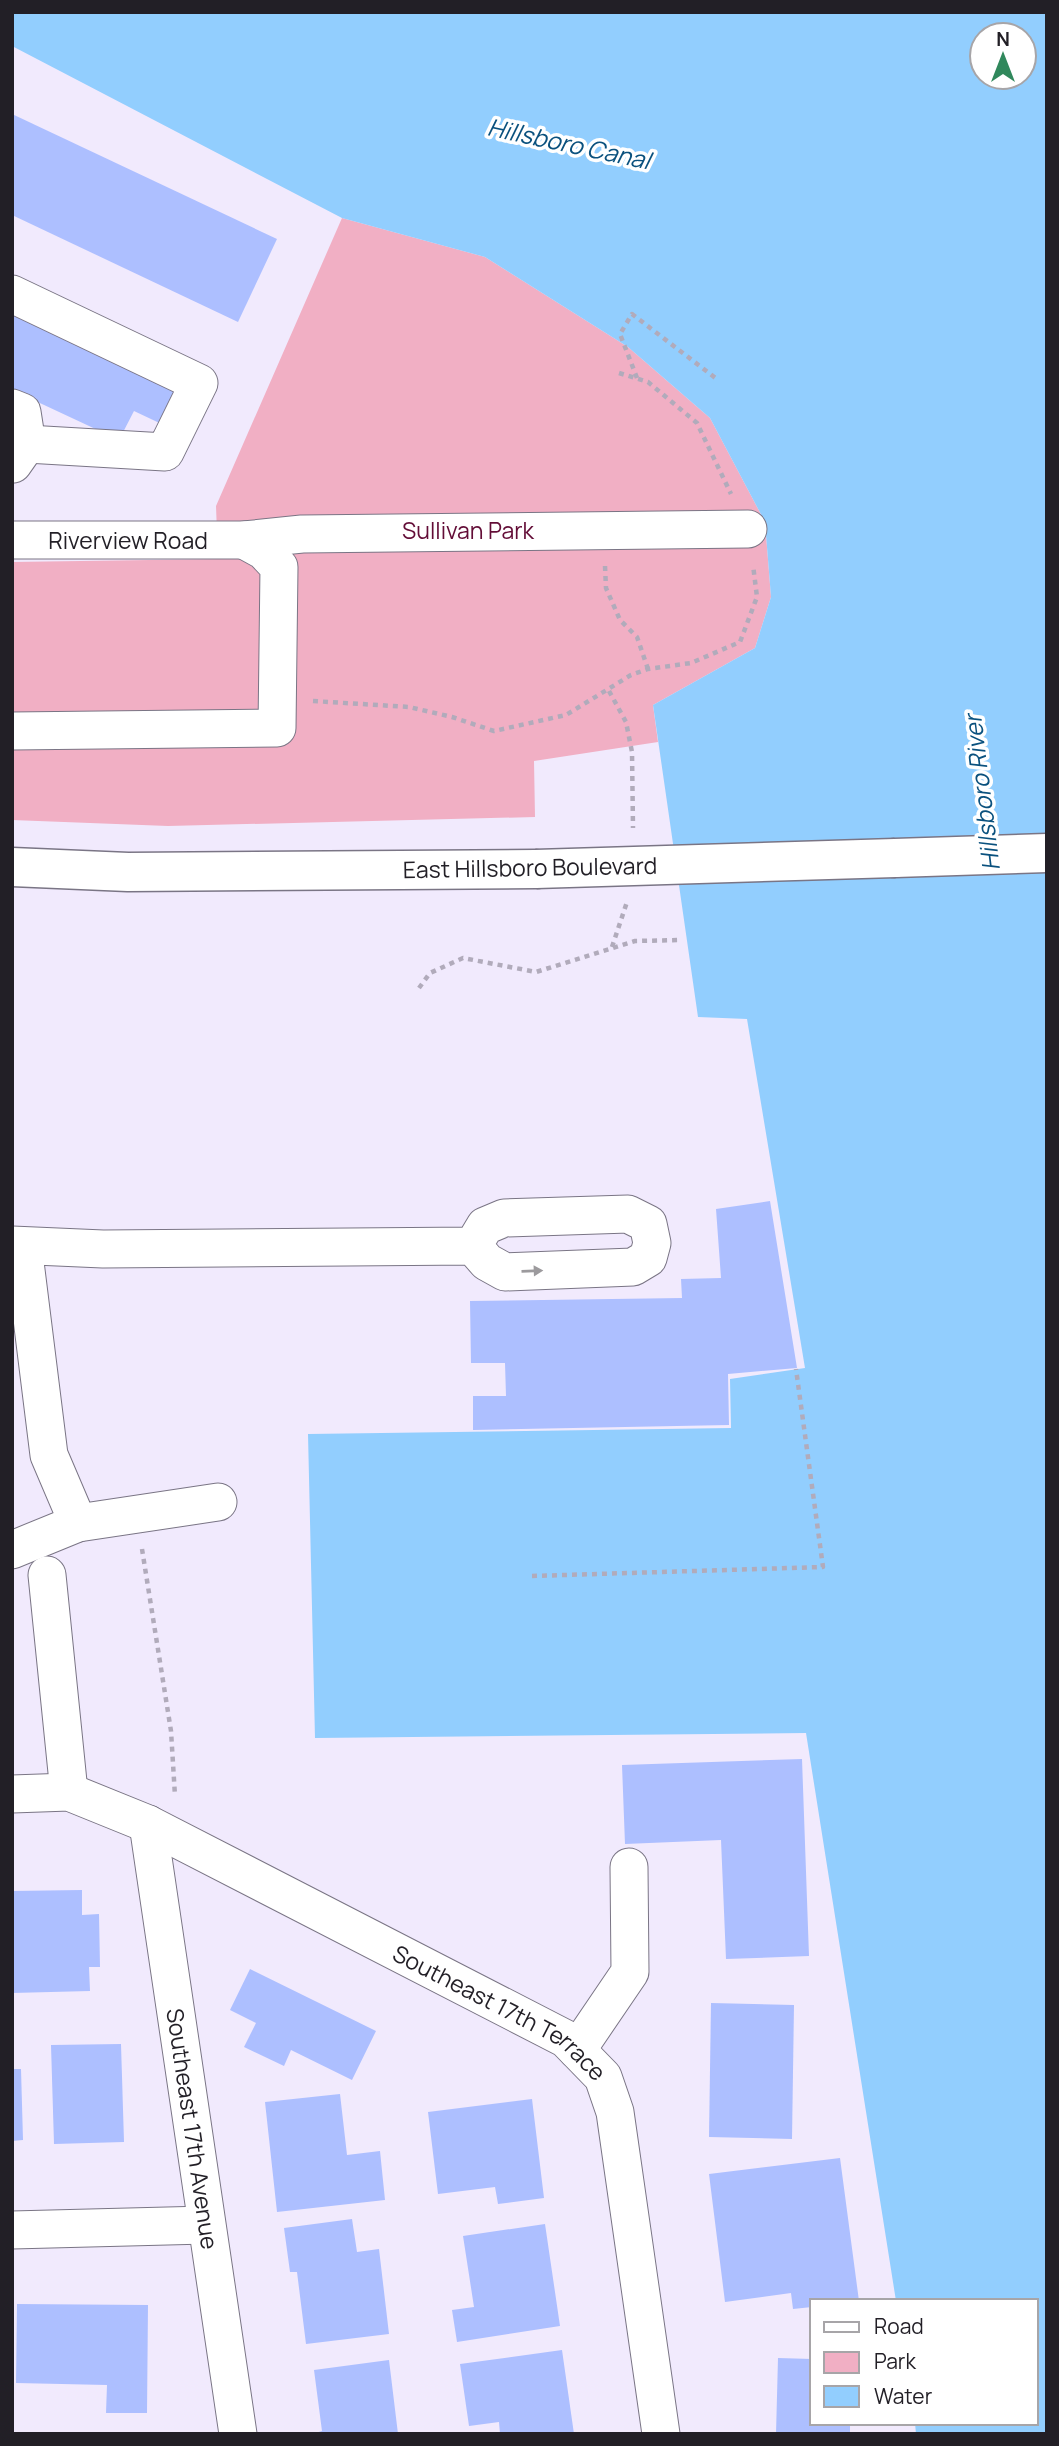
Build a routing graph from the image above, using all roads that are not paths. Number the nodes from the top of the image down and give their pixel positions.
1 (12, 293) edge
2 (12, 408) edge
3 (20, 454) edge
4 (748, 529) road end
5 (12, 540) edge
6 (244, 540) junction
7 (12, 731) edge
8 (1047, 853) edge
9 (12, 867) edge
10 (18, 1246) edge
11 (473, 1246) dead end
12 (22, 1323) edge
13 (218, 1502) dead end
14 (78, 1523) junction
15 (12, 1550) edge
16 (47, 1575) dead end
17 (69, 1792) junction
18 (12, 1794) edge
19 (162, 1832) junction
20 (629, 1867) dead end
21 (577, 2050) junction
22 (206, 2225) junction
23 (12, 2230) edge
24 (237, 2434) edge
25 (661, 2434) edge

1 - 3 street
2 - 3 street
4 - 6 street, Riverview Road
5 - 6 street, Riverview Road
6 - 7 street
8 - 9 main road, East Hillsboro Boulevard, bridge
10 - 11 street
10 - 12 street
12 - 14 street
13 - 14 street
14 - 15 street
16 - 17 street
17 - 18 street
17 - 19 street, Southeast 17th Terrace
19 - 21 street, Southeast 17th Terrace
19 - 22 street, Southeast 17th Avenue
20 - 21 street
21 - 25 street, Southeast 17th Terrace
22 - 23 street
22 - 24 street, Southeast 17th Avenue

